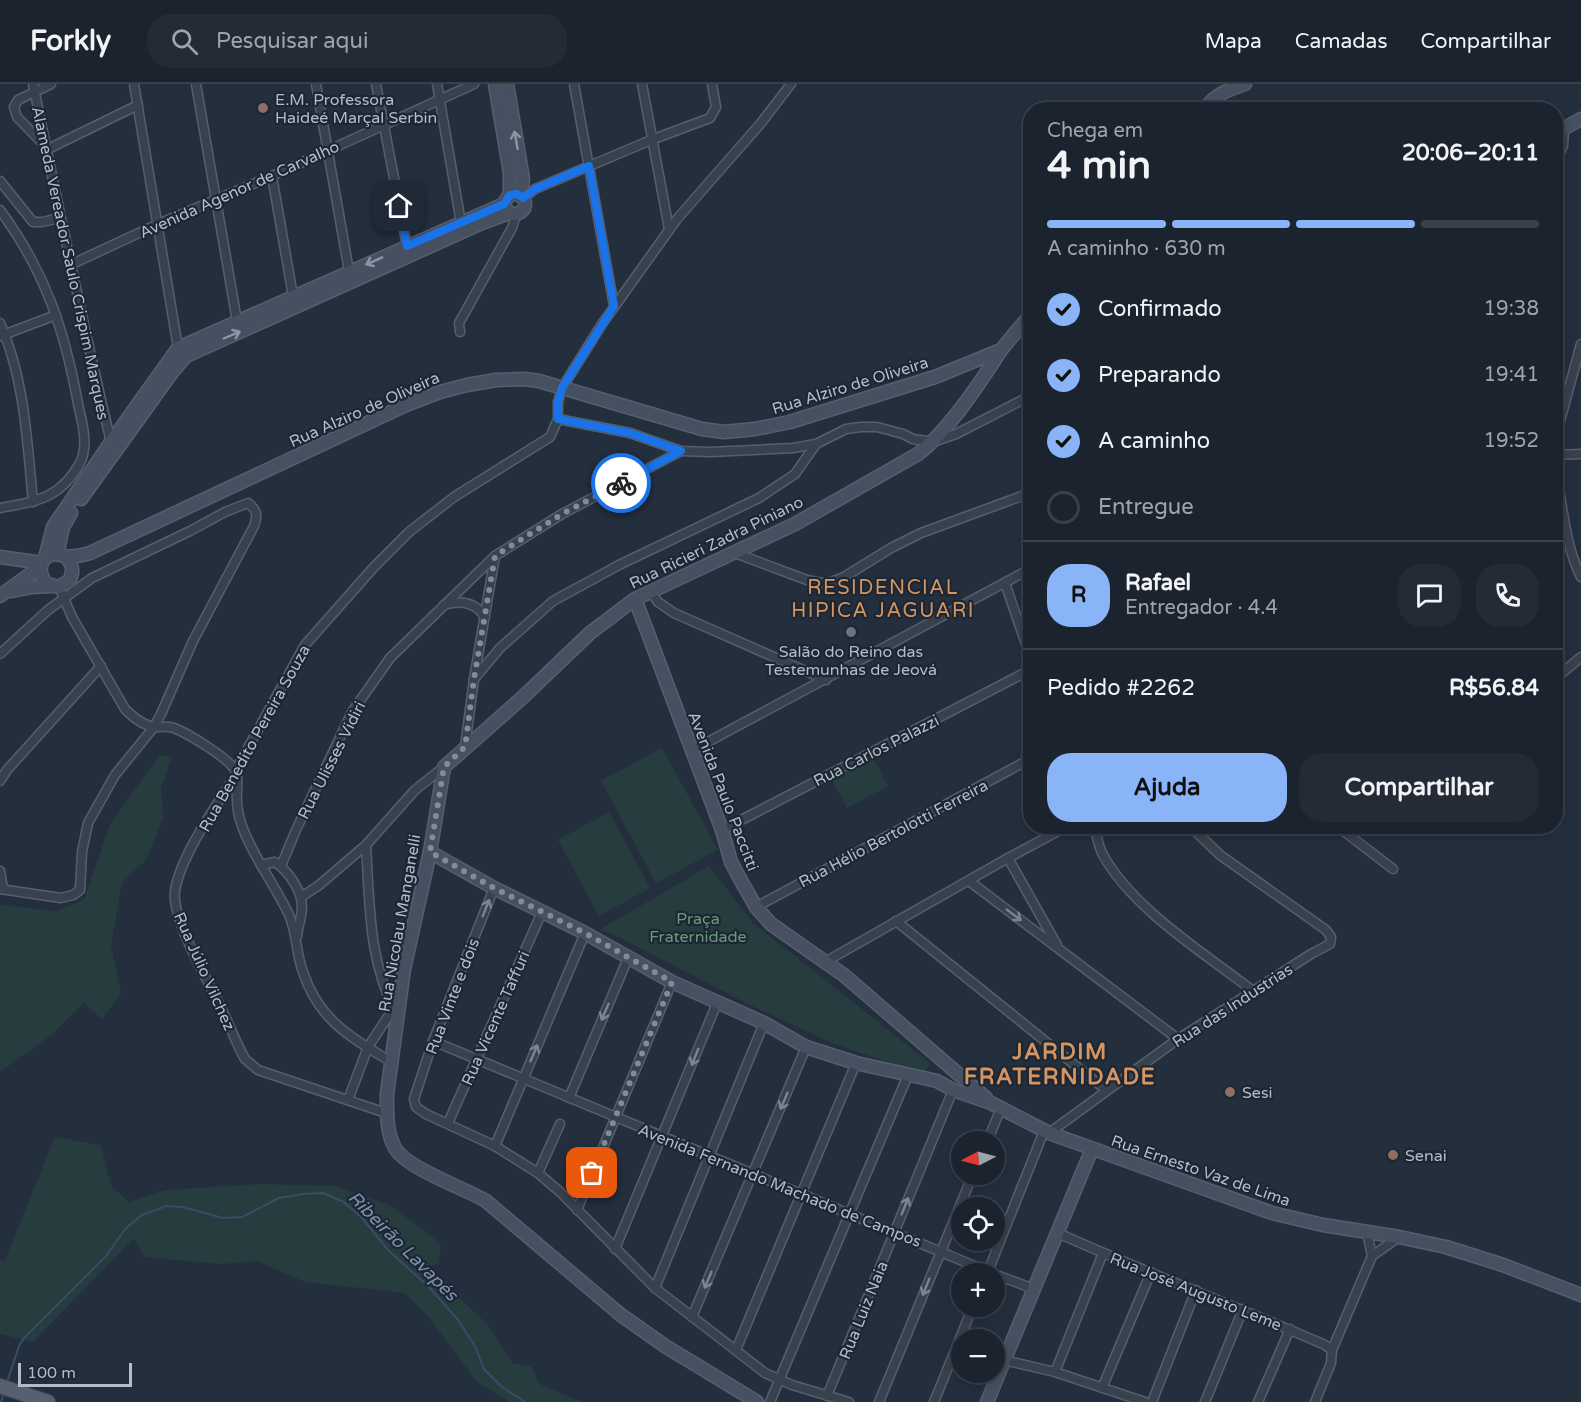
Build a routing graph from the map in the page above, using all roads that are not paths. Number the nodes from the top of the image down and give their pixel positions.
1 (51, 84) edge
2 (134, 84) edge
3 (196, 84) edge
4 (316, 84) edge
5 (376, 84) edge
6 (437, 84) edge
7 (474, 84) edge
8 (495, 84) edge
9 (507, 84) edge
10 (574, 84) edge
11 (642, 84) edge
12 (712, 84) edge
13 (791, 84) edge
14 (1245, 84) edge
15 (34, 88) edge
16 (440, 99) junction
17 (1210, 102) edge
18 (138, 105) junction
19 (1581, 119) edge
20 (383, 124) junction
21 (1563, 129) edge
22 (651, 140) junction
23 (48, 149) junction
24 (328, 151) junction
25 (589, 166) junction
26 (272, 177) junction
27 (0, 181) edge
28 (216, 201) junction
29 (514, 203) junction
30 (0, 210) edge
31 (60, 218) junction
32 (461, 223) junction
33 (158, 224) junction
34 (669, 229) junction
35 (407, 246) junction
36 (70, 265) junction
37 (349, 272) junction
38 (293, 296) junction
39 (614, 306) junction
40 (56, 315) junction
41 (237, 321) junction
42 (0, 323) edge
43 (1023, 324) edge
44 (460, 332) dead end
45 (2, 335) edge
46 (1581, 344) edge
47 (1002, 350) junction
48 (180, 354) junction
49 (562, 388) junction
50 (1023, 400) edge
51 (1563, 410) edge
52 (558, 419) junction
53 (111, 442) junction
54 (933, 442) junction
55 (816, 444) junction
56 (681, 451) junction
57 (1581, 454) edge
58 (1563, 455) edge
59 (1023, 496) edge
60 (33, 502) junction
61 (0, 508) edge
62 (1563, 510) edge
63 (90, 553) junction
64 (735, 553) junction
65 (495, 556) junction
66 (0, 557) edge
67 (50, 560) junction
68 (1023, 573) edge
69 (72, 576) junction
70 (1581, 577) edge
71 (1005, 583) junction
72 (58, 590) junction
73 (650, 591) junction
74 (4, 594) edge
75 (635, 599) junction
76 (443, 605) junction
77 (485, 617) junction
78 (1023, 636) edge
79 (0, 654) edge
80 (1581, 657) edge
81 (101, 666) junction
82 (1563, 672) edge
83 (1023, 674) edge
84 (474, 679) junction
85 (826, 681) junction
86 (154, 727) junction
87 (465, 747) junction
88 (691, 751) junction
89 (1023, 763) edge
90 (444, 767) junction
91 (237, 773) junction
92 (0, 781) edge
93 (722, 830) junction
94 (1053, 834) edge
95 (1096, 834) edge
96 (1198, 834) edge
97 (1348, 834) edge
98 (366, 845) junction
99 (430, 852) junction
100 (1008, 858) junction
101 (261, 865) junction
102 (281, 867) junction
103 (1393, 868) dead end
104 (0, 871) edge
105 (178, 880) joint
106 (969, 881) junction
107 (494, 888) junction
108 (1, 889) edge
109 (300, 897) junction
110 (756, 907) junction
111 (542, 912) junction
112 (290, 917) junction
113 (896, 921) junction
114 (298, 924) junction
115 (585, 933) junction
116 (297, 942) junction
117 (1058, 948) junction
118 (628, 958) junction
119 (825, 962) junction
120 (672, 982) junction
121 (1254, 991) junction
122 (717, 1003) junction
123 (395, 1014) junction
124 (764, 1023) junction
125 (1178, 1039) junction
126 (433, 1041) junction
127 (368, 1047) junction
128 (806, 1047) junction
129 (477, 1059) junction
130 (943, 1061) junction
131 (393, 1063) junction
132 (856, 1064) junction
133 (908, 1075) junction
134 (523, 1078) junction
135 (937, 1081) junction
136 (953, 1090) junction
137 (1106, 1090) junction
138 (569, 1098) junction
139 (348, 1100) junction
140 (996, 1106) junction
141 (386, 1113) junction
142 (615, 1117) junction
143 (448, 1123) junction
144 (560, 1124) dead end
145 (990, 1131) edge
146 (1047, 1132) junction
147 (662, 1136) junction
148 (495, 1146) junction
149 (1092, 1149) junction
150 (709, 1155) junction
151 (538, 1173) junction
152 (753, 1174) junction
153 (968, 1185) edge
154 (800, 1193) junction
155 (577, 1210) junction
156 (849, 1213) junction
157 (1367, 1232) junction
158 (894, 1233) junction
159 (1058, 1233) junction
160 (1399, 1237) junction
161 (615, 1249) junction
162 (941, 1252) junction
163 (1102, 1253) junction
164 (1372, 1256) junction
165 (967, 1263) edge
166 (995, 1263) edge
167 (1151, 1272) junction
168 (1005, 1278) edge
169 (655, 1287) junction
170 (1034, 1289) junction
171 (1196, 1290) junction
172 (1581, 1295) edge
173 (1243, 1310) junction
174 (692, 1317) junction
175 (969, 1317) edge
176 (1290, 1329) junction
177 (736, 1350) junction
178 (1332, 1350) junction
179 (1005, 1360) joint
180 (1055, 1372) junction
181 (778, 1380) junction
182 (995, 1383) edge
183 (0, 1386) edge
184 (1102, 1388) junction
185 (827, 1396) junction
186 (48, 1402) edge
187 (757, 1402) edge
188 (770, 1402) edge
189 (849, 1402) edge
190 (879, 1402) edge
191 (934, 1402) edge
192 (987, 1402) edge
193 (1146, 1402) edge
194 (1152, 1402) edge
195 (1205, 1402) edge
196 (1258, 1402) edge
197 (1315, 1402) edge

1 - 15 street
2 - 18 street
3 - 28 street
4 - 24 street
5 - 20 street
6 - 16 street
7 - 16 street, Avenida Agenor de Carvalho
8 - 29 street
29 -> 9 street
10 - 25 street
11 - 22 street
12 - 22 street
13 - 34 street, Rua Benedito Pereira Souza
14 - 17 street
15 - 23 street, Alameda Vereador Saulo Crispim Marques
15 - 23 street
16 - 20 street, Avenida Agenor de Carvalho
16 - 32 street
18 - 23 street
18 - 33 street
19 - 21 street
20 - 24 street, Avenida Agenor de Carvalho
20 - 35 street
22 - 25 street
22 - 34 street
23 - 31 street, Alameda Vereador Saulo Crispim Marques
24 - 26 street, Avenida Agenor de Carvalho
24 - 37 street
25 - 29 street
25 - 39 street
26 - 28 street, Avenida Agenor de Carvalho
26 - 38 street
27 - 31 street
28 - 33 street, Avenida Agenor de Carvalho
28 - 41 street
29 - 32 street
29 - 44 street
48 -> 29 street
30 - 40 street
31 - 36 street, Alameda Vereador Saulo Crispim Marques
32 - 35 street
33 - 36 street, Avenida Agenor de Carvalho
33 - 48 street
34 - 39 street, Rua Benedito Pereira Souza
35 -> 37 street
36 - 53 street, Alameda Vereador Saulo Crispim Marques
37 - 38 street
38 - 41 street
39 - 49 street, Rua Benedito Pereira Souza
40 - 45 street
40 - 60 street
41 - 48 street
42 - 45 street
43 - 47 street, Rua Alziro de Oliveira
45 - 60 street
46 - 51 street
47 - 49 street, Rua Alziro de Oliveira
47 - 54 street, Rua Ricieri Zadra Piniano
48 - 53 street
48 - 67 street
49 - 52 street, Rua Benedito Pereira Souza
49 - 63 street, Rua Alziro de Oliveira
50 - 54 street
52 - 56 street
52 - 91 street, Rua Benedito Pereira Souza
53 - 67 street
54 - 55 street
54 - 64 street, Rua Ricieri Zadra Piniano
55 - 56 street
55 - 84 street
56 - 65 street, Rua Ulisses Vidiri
57 - 58 street
59 - 64 street
60 - 61 street
62 - 70 street
63 - 67 street, Rua Alziro de Oliveira
63 - 69 street, Rua Alziro de Oliveira
64 - 73 street, Rua Ricieri Zadra Piniano
65 - 76 street, Rua Ulisses Vidiri
65 - 77 street
66 - 67 street, Rua Alziro de Oliveira
67 - 69 street
67 - 72 street
67 - 74 street
68 - 71 street
69 - 72 street, Rua Alziro de Oliveira
71 - 78 street
71 - 85 street
72 - 74 street
72 - 79 street
72 - 81 street
72 - 86 street
73 - 75 street, Rua Ricieri Zadra Piniano
73 - 85 street
75 - 87 street, Rua Ricieri Zadra Piniano
75 - 88 street, Avenida Paulo Paccitti
76 - 77 street
76 - 102 street, Rua Ulisses Vidiri
77 - 84 street
80 - 82 street
81 - 86 street
81 - 92 street
83 - 93 street, Rua Carlos Palazzi
84 - 87 street
85 - 88 street
86 - 91 street
86 - 108 street
87 - 90 street, Rua Ricieri Zadra Piniano
88 - 93 street, Avenida Paulo Paccitti
89 - 110 street, Rua Hélio Bertolotti Ferreira
90 - 98 street, Rua Ricieri Zadra Piniano
90 - 99 street, Rua Nicolau Manganelli
91 - 101 street
91 - 105 street, Rua Benedito Pereira Souza
93 - 110 street, Avenida Paulo Paccitti
94 - 100 street
95 - 121 street
96 - 121 street, Rua das Industrias
97 - 103 street
98 - 109 street, Rua Ricieri Zadra Piniano
98 - 123 street
99 - 107 street
99 - 123 street, Rua Nicolau Manganelli
100 - 106 street
100 - 117 street
101 - 102 street
101 - 112 street
102 - 109 street
104 - 108 street
105 - 139 street, Rua Júlio Vilchez
106 - 113 street
106 -> 117 street
107 - 111 street
126 -> 107 street, Rua Vinte e dois
109 - 114 street
110 - 119 street, Avenida Paulo Paccitti
111 - 115 street
111 - 129 street, Rua Vicente Taffuri
112 - 114 street
112 - 116 street
113 - 119 street
113 - 137 street
114 - 116 street
115 - 118 street
134 -> 115 street
116 - 127 street
117 - 125 street
118 - 120 street
118 -> 138 street
119 - 130 street, Avenida Paulo Paccitti
120 - 122 street
120 - 142 street
121 - 125 street, Rua das Industrias
122 - 124 street
122 -> 147 street
123 - 127 street
123 - 131 street, Rua Nicolau Manganelli
124 - 128 street
124 - 150 street
125 - 137 street, Rua das Industrias
126 - 129 street, Avenida Fernando Machado de Campos
126 - 143 street, Rua Vinte e dois
127 - 131 street
127 - 139 street
128 - 132 street
128 -> 152 street
129 - 134 street, Avenida Fernando Machado de Campos
129 - 143 street, Rua Vicente Taffuri
130 - 135 street
130 - 140 street, Avenida Paulo Paccitti
131 - 141 street, Rua Nicolau Manganelli
132 - 133 street
132 - 154 street
133 - 135 street
133 - 156 street
134 - 138 street, Avenida Fernando Machado de Campos
134 - 148 street
135 - 136 street
136 - 140 street
158 -> 136 street, Rua Luiz Naia
137 - 146 street, Rua das Industrias
138 - 142 street, Avenida Fernando Machado de Campos
139 - 141 street
140 - 145 street
140 - 146 street, Rua Ernesto Vaz de Lima
141 - 187 street, Rua Nicolau Manganelli
142 - 147 street, Avenida Fernando Machado de Campos
142 - 155 street
143 - 148 street
144 - 151 street
146 - 149 street, Rua Ernesto Vaz de Lima
146 - 166 street
147 - 150 street, Avenida Fernando Machado de Campos
147 - 161 street
148 - 151 street
149 - 157 street, Rua Ernesto Vaz de Lima
149 - 159 street
150 - 152 street, Avenida Fernando Machado de Campos
150 - 169 street
151 - 155 street
152 - 154 street, Avenida Fernando Machado de Campos
152 -> 174 street
153 - 162 street
154 - 156 street, Avenida Fernando Machado de Campos
154 - 177 street
155 - 161 street
156 - 158 street, Avenida Fernando Machado de Campos
156 - 181 street
157 - 160 street, Rua Ernesto Vaz de Lima
157 - 164 street
158 - 162 street, Avenida Fernando Machado de Campos
158 - 185 street, Rua Luiz Naia
159 - 163 street, Rua José Augusto Leme
159 - 170 street
160 - 164 street
160 - 172 street, Rua Ernesto Vaz de Lima
161 - 169 street
162 - 165 street, Avenida Fernando Machado de Campos
162 -> 190 street
163 - 167 street, Rua José Augusto Leme
163 - 180 street
164 - 178 street
167 - 171 street, Rua José Augusto Leme
167 - 184 street
168 - 170 street, Avenida Fernando Machado de Campos
169 - 174 street
170 - 179 street
171 - 173 street, Rua José Augusto Leme
171 - 194 street
173 - 176 street, Rua José Augusto Leme
173 - 195 street
174 - 177 street
175 - 191 street
176 - 178 street, Rua José Augusto Leme
176 - 196 street
177 - 181 street
178 - 197 street
179 - 180 street
180 - 184 street
181 - 185 street
181 - 188 street
182 - 192 street
183 - 186 main road
184 - 193 street
185 - 189 street

